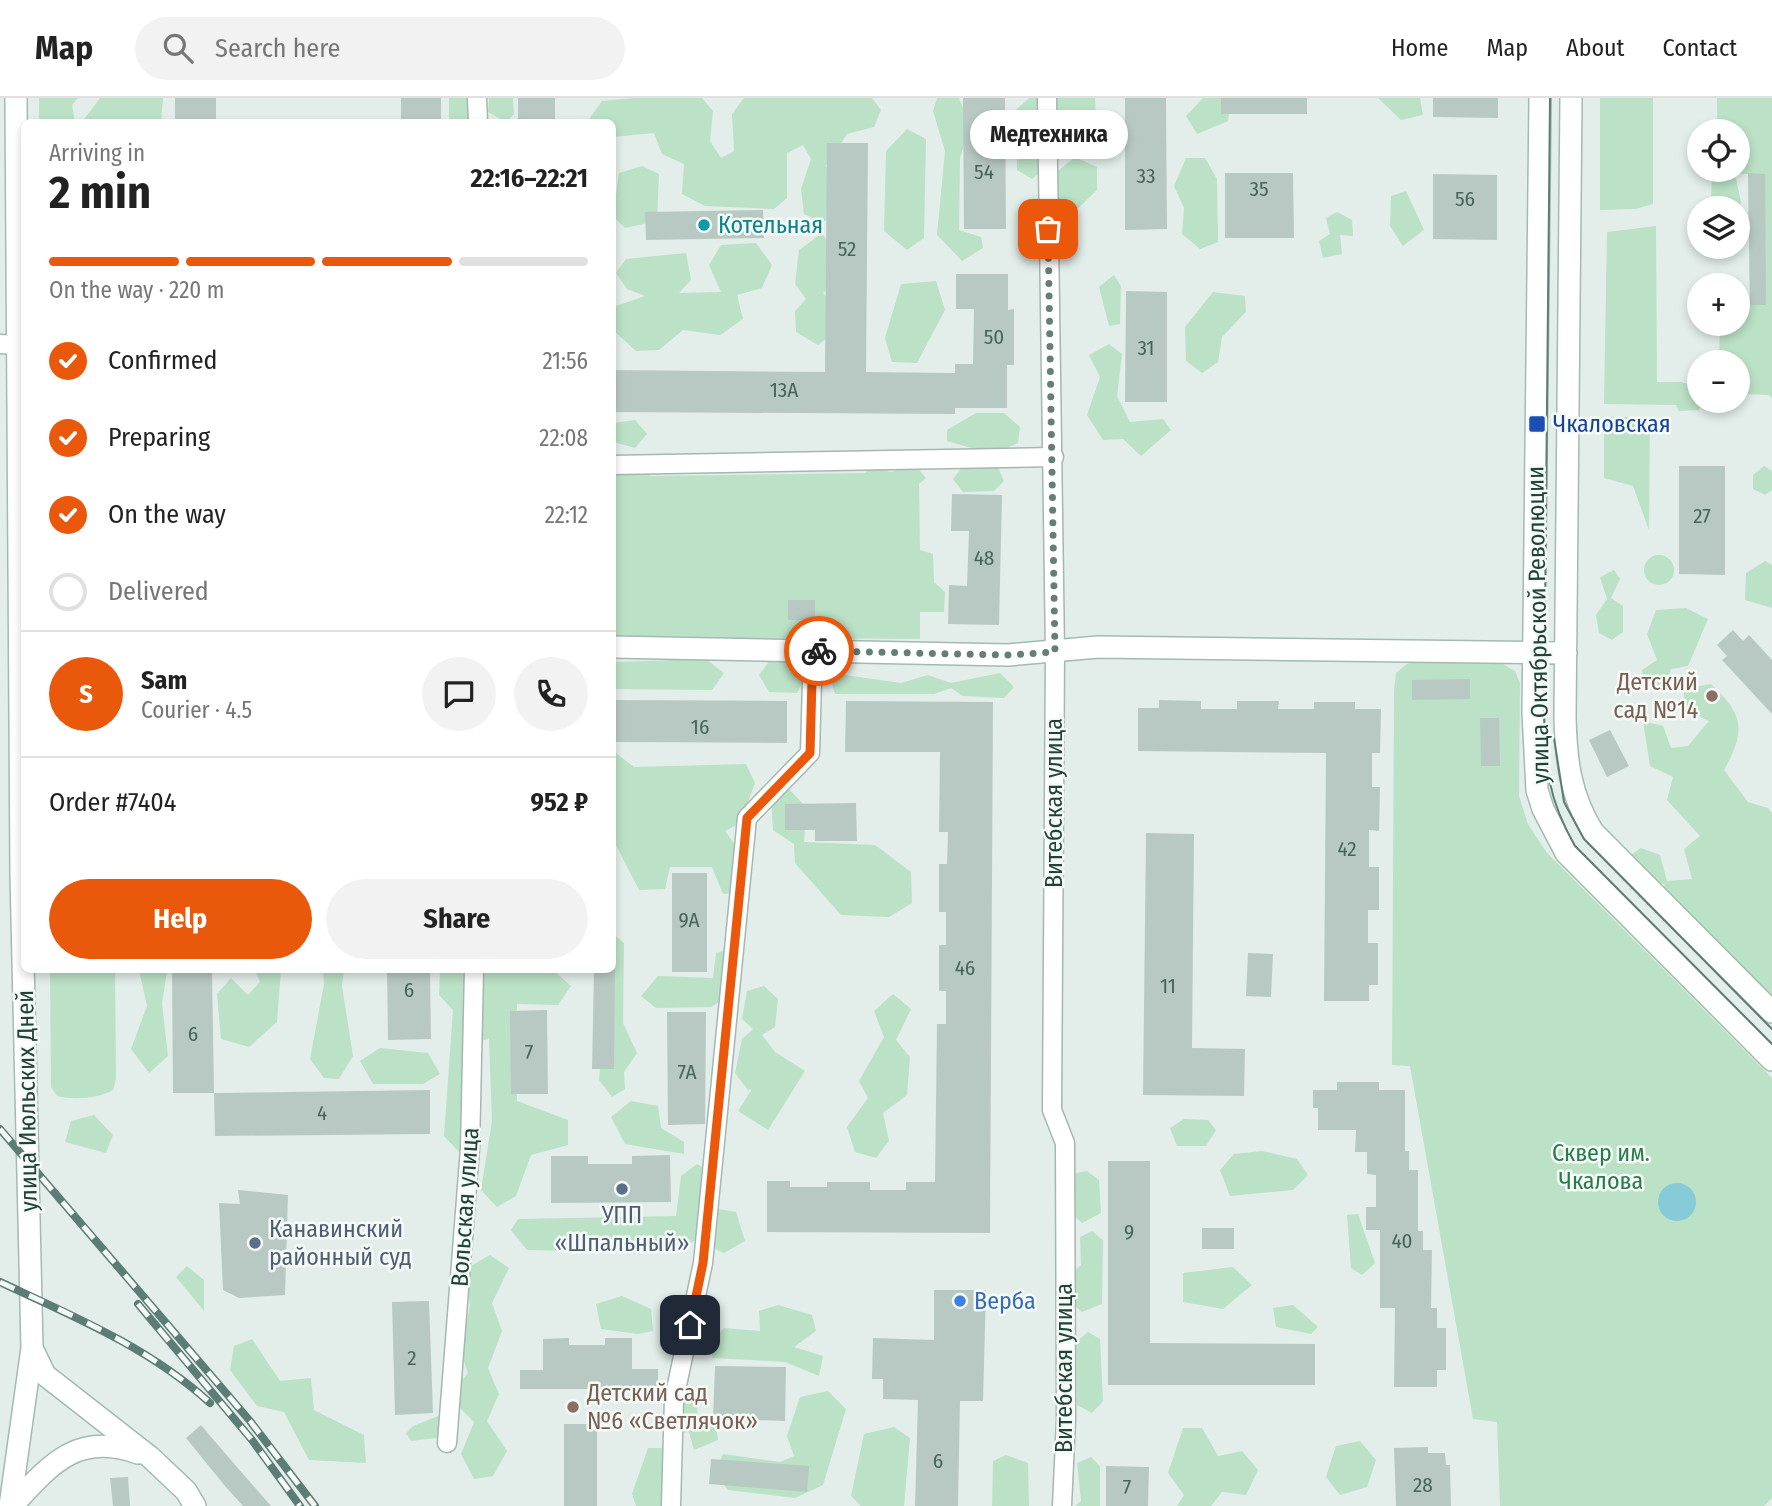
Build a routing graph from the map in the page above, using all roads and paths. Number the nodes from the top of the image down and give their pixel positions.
1 (16, 98) edge
2 (477, 98) edge
3 (1047, 98) edge
4 (1540, 98) edge
5 (1571, 98) edge
6 (478, 119) edge
7 (1539, 223) junction
8 (1570, 224) junction
9 (1538, 281) junction
10 (1569, 281) junction
11 (8, 345) edge
12 (1054, 457) junction
13 (616, 465) edge
14 (21, 469) edge
15 (616, 648) edge
16 (807, 651) junction
17 (1055, 652) junction
18 (1534, 653) junction
19 (1566, 653) junction
20 (27, 973) edge
21 (474, 973) edge
22 (1772, 1012) edge
23 (1772, 1060) edge
24 (32, 1348) junction
25 (447, 1443) dead end
26 (150, 1457) junction
27 (11, 1506) edge
28 (195, 1506) edge
29 (671, 1506) edge
30 (1062, 1506) edge

1 - 11 street, улица Июльских Дней
2 - 6 street
3 - 12 street, Витебская улица
4 - 7 street, улица Октябрьской Революции
5 - 8 street, улица Октябрьской Революции
7 - 8 street
7 - 9 street, улица Октябрьской Революции
8 - 10 street, улица Октябрьской Революции
9 - 10 street
9 - 18 street, улица Октябрьской Революции
10 - 19 street, улица Октябрьской Революции
11 - 14 street, улица Июльских Дней
12 - 13 street
12 - 17 street, Витебская улица
15 - 16 street
16 - 17 street
16 - 29 street
17 - 18 street
17 - 30 street, Витебская улица
18 - 19 street
18 - 23 street, улица Октябрьской Революции
19 - 22 street, улица Октябрьской Революции
20 - 24 street, улица Июльских Дней
21 - 25 street, Вольская улица
24 - 26 street
24 - 27 street, улица Июльских Дней
26 - 27 street
26 - 28 street

